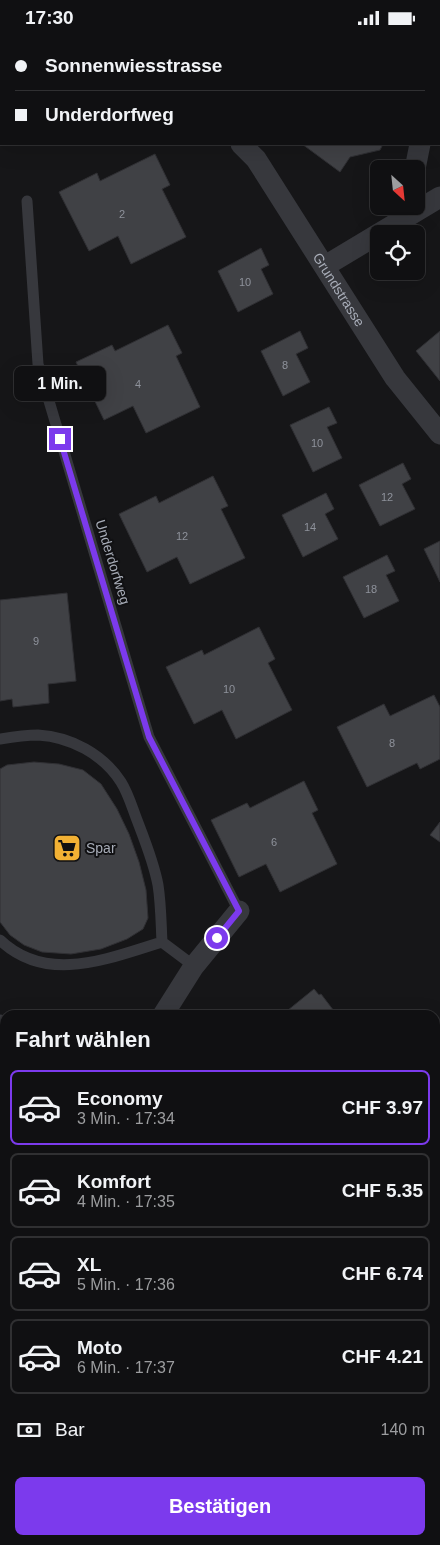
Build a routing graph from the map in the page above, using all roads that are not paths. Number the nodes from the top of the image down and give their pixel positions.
1 (242, 145) edge
2 (420, 145) edge
3 (417, 160) edge
4 (440, 197) edge
5 (27, 201) dead end
6 (425, 204) edge
7 (406, 215) edge
8 (325, 266) junction
9 (440, 434) edge
10 (0, 739) edge
11 (239, 911) joint
12 (0, 939) edge
13 (162, 942) junction
14 (194, 966) junction
15 (166, 1010) edge

1 - 8 street, Grundstrasse
2 - 3 street
4 - 6 street
5 - 11 lane, Underdorfweg
7 - 8 street
8 - 9 street, Grundstrasse
10 - 13 lane
11 - 14 street
12 - 13 lane
13 - 14 lane
14 - 15 street

